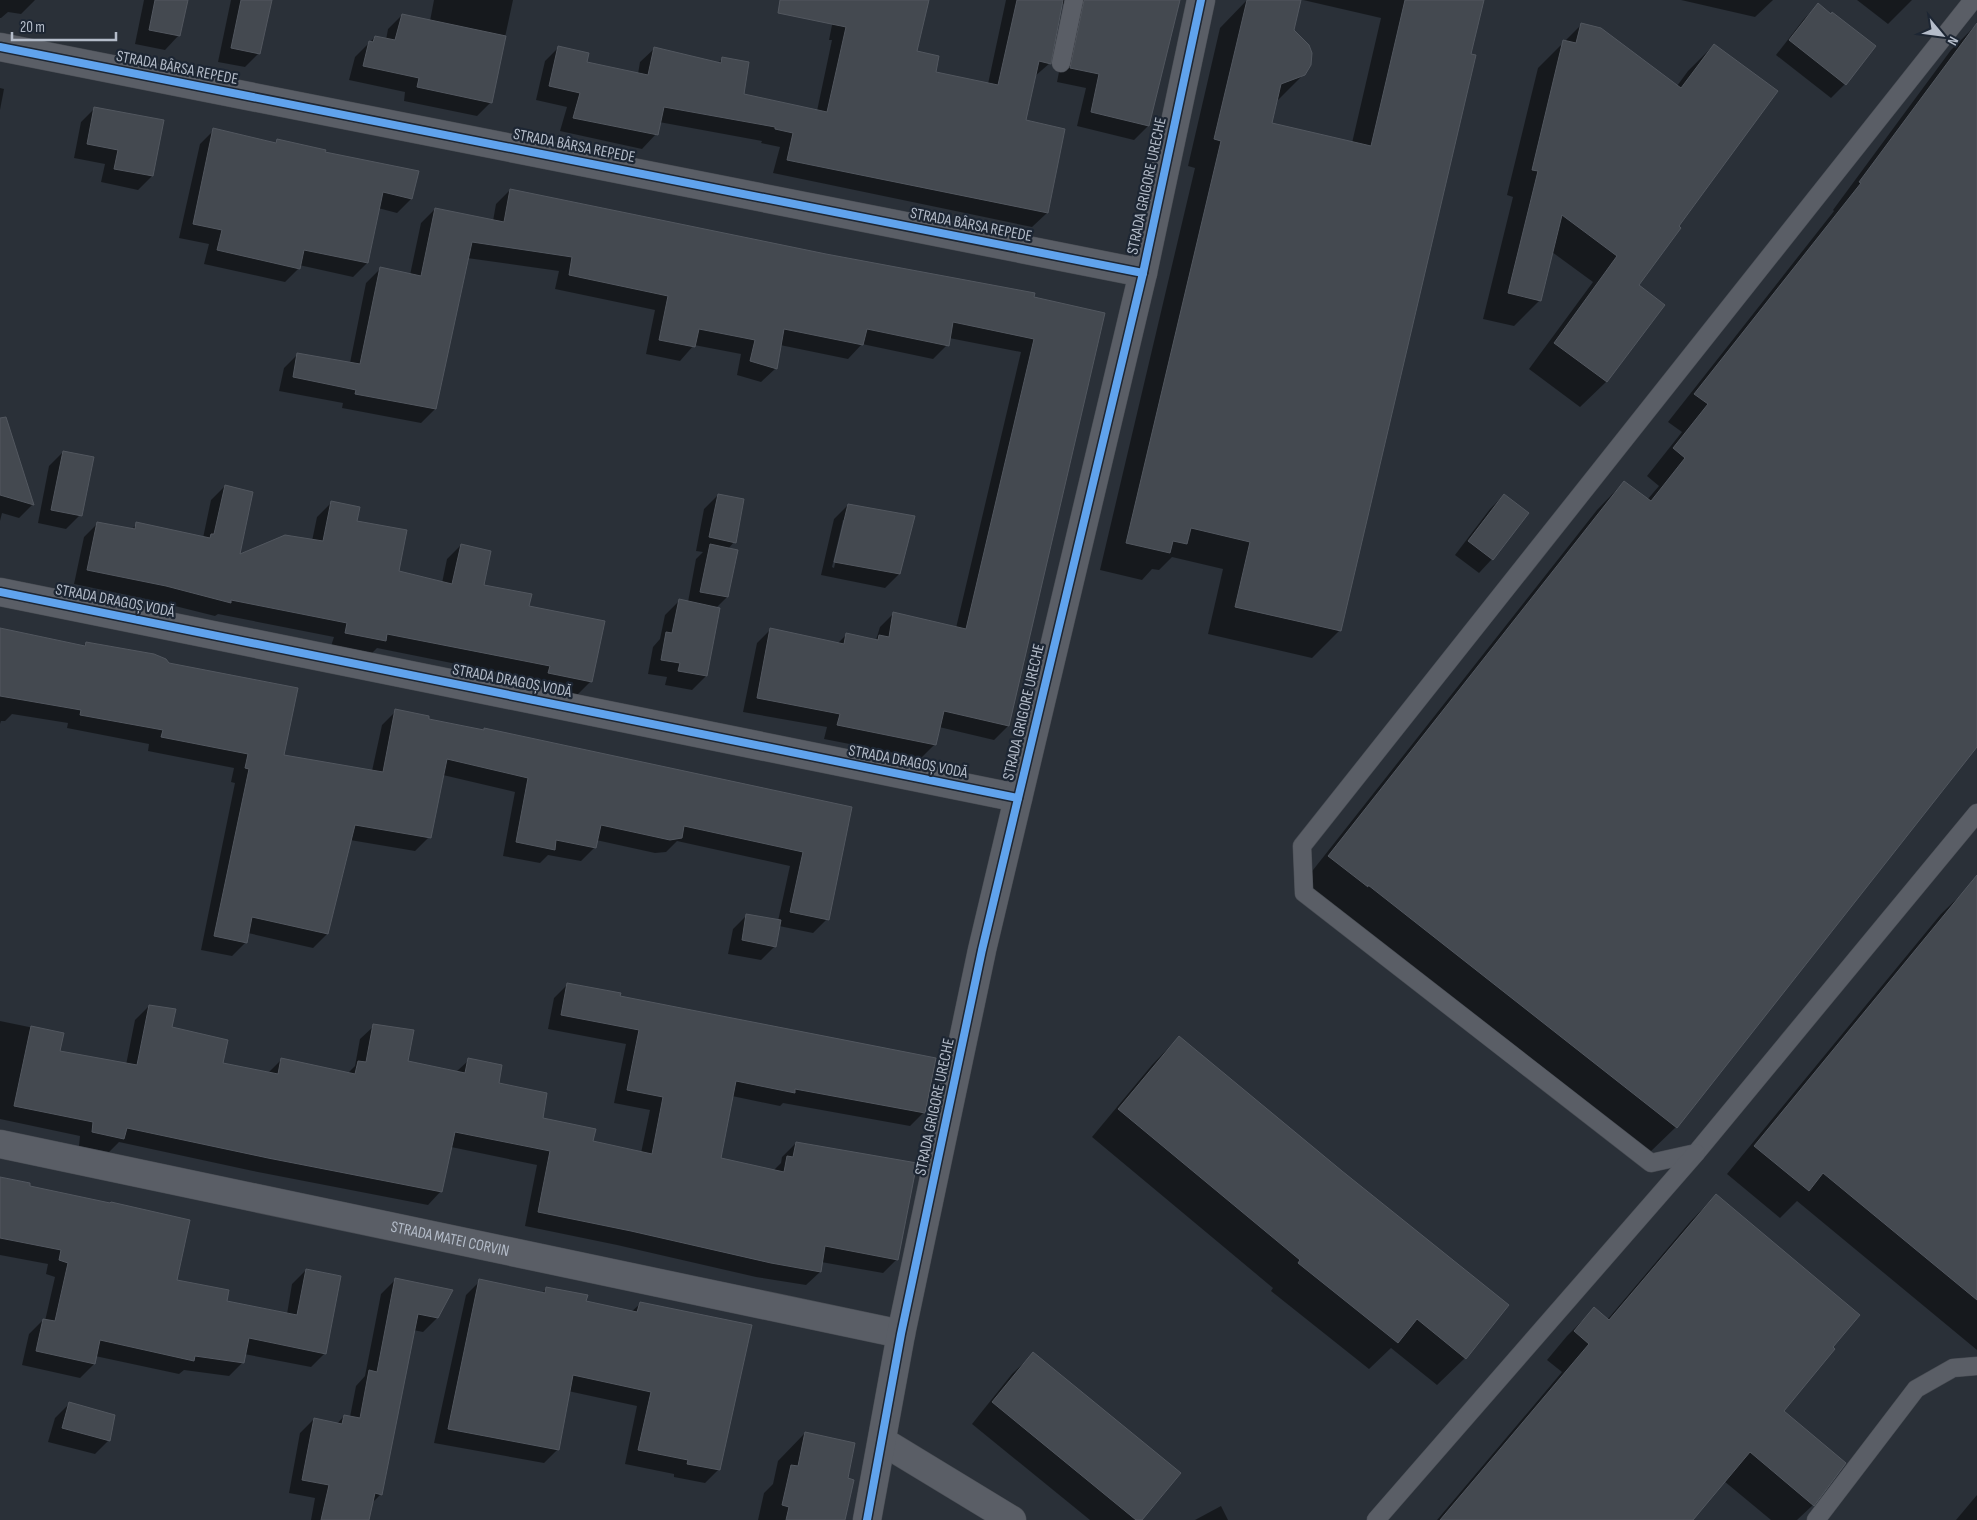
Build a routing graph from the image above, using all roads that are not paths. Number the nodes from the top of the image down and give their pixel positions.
1 (1074, 0) edge
2 (1201, 0) edge
3 (1973, 0) edge
4 (0, 47) edge
5 (1061, 63) dead end
6 (1143, 273) junction
7 (0, 592) edge
8 (1018, 798) junction
9 (1977, 813) edge
10 (0, 1144) edge
11 (1696, 1153) junction
12 (901, 1334) junction
13 (1977, 1366) edge
14 (882, 1441) junction
15 (867, 1520) edge
16 (1012, 1520) edge
17 (1376, 1520) edge
18 (1816, 1520) edge

1 - 5 lane
2 - 6 street, STRADA GRIGORE URECHE
3 - 11 lane
4 - 6 street, STRADA BÂRSA REPEDE
6 - 8 street, STRADA GRIGORE URECHE
7 - 8 street, STRADA DRAGOȘ VODĂ
8 - 12 street, STRADA GRIGORE URECHE
9 - 11 lane
10 - 12 street, STRADA MATEI CORVIN
11 - 17 lane
12 - 14 street, STRADA GRIGORE URECHE
13 - 18 lane
14 - 15 street, STRADA GRIGORE URECHE
14 - 16 street

